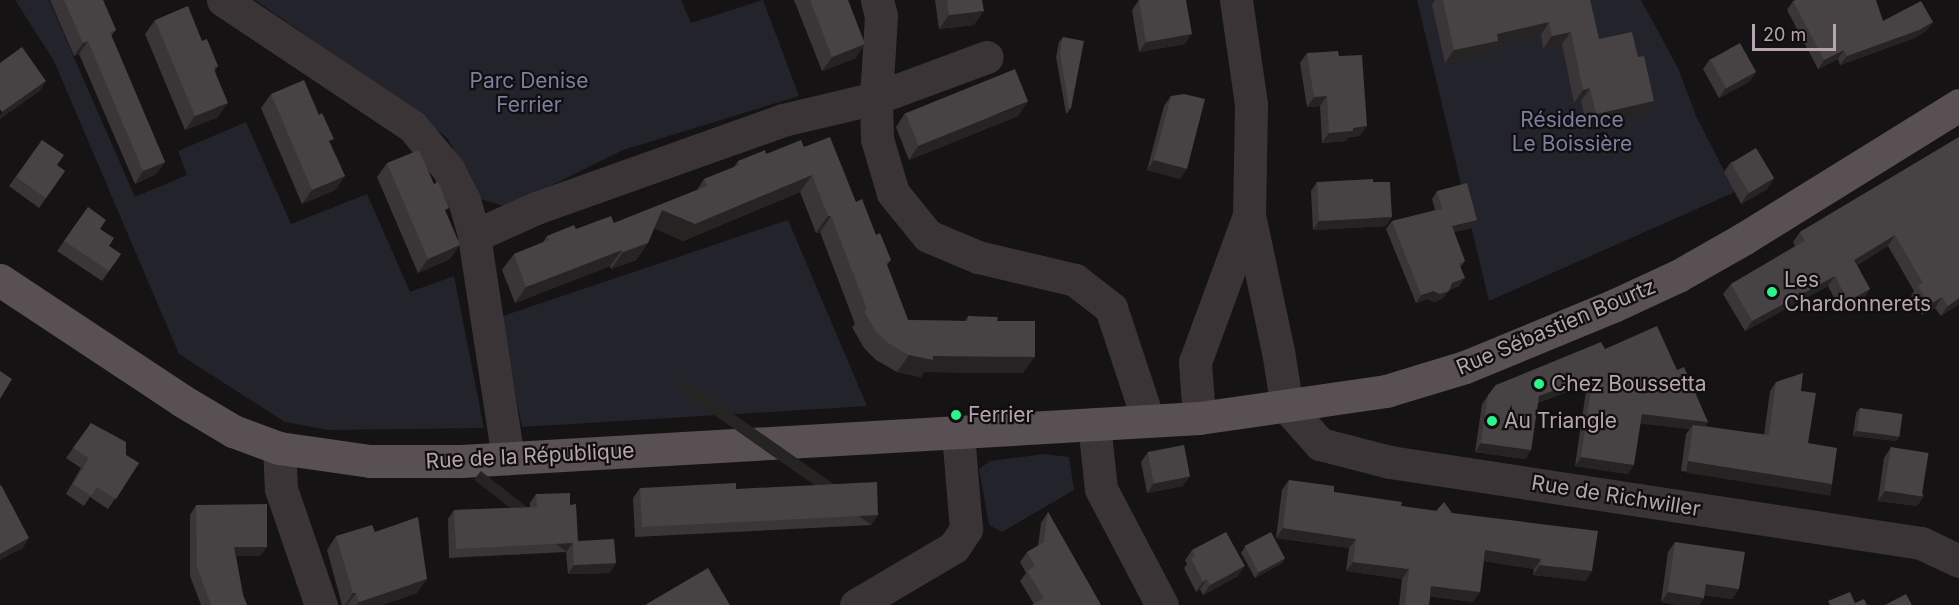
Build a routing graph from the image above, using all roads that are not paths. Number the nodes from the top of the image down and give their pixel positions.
1 (223, 0) edge
2 (877, 0) edge
3 (1236, 0) edge
4 (987, 57) dead end
5 (876, 98) junction
6 (1959, 105) edge
7 (1249, 215) junction
8 (474, 236) junction
9 (0, 280) edge
10 (1287, 407) junction
11 (1199, 418) junction
12 (1148, 420) junction
13 (1101, 423) junction
14 (958, 434) junction
15 (279, 448) junction
16 (508, 458) junction
17 (1959, 561) edge
18 (321, 605) edge
19 (856, 605) edge
20 (1162, 605) edge

1 - 8 street
2 - 5 street
3 - 7 street
4 - 5 street
5 - 8 street
5 - 12 street
6 - 10 main road, Rue Sébastien Bourtz
7 - 10 street
7 - 11 street
8 - 16 street
9 - 15 main road, Rue de la République
10 - 11 main road, Rue Sébastien Bourtz
10 - 17 street, Rue de Richwiller
11 - 12 main road, Rue Sébastien Bourtz
12 - 13 main road, Rue Sébastien Bourtz
13 - 14 main road, Rue de la République
13 - 20 street
14 - 16 main road, Rue de la République
14 - 19 street
15 - 16 main road, Rue de la République
15 - 18 street

